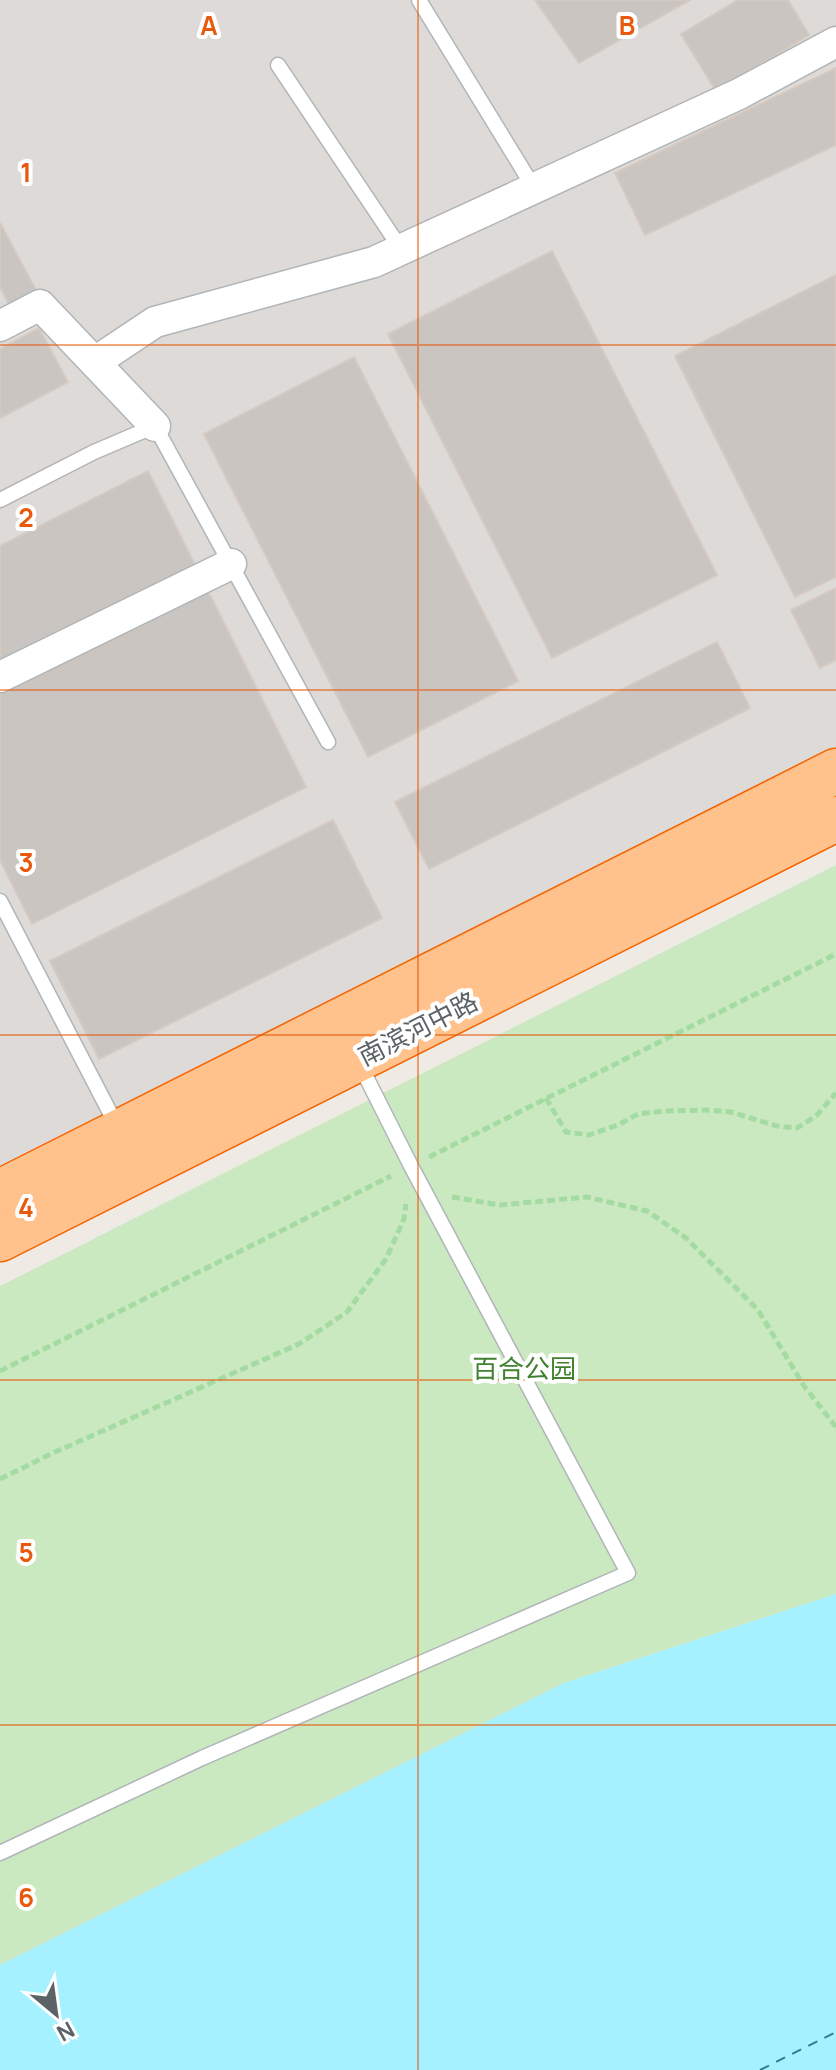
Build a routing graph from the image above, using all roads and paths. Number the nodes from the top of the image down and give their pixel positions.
1 (419, 0) edge
2 (836, 42) edge
3 (278, 65) dead end
4 (534, 188) junction
5 (401, 249) junction
6 (0, 326) edge
7 (95, 362) junction
8 (155, 426) junction
9 (0, 500) edge
10 (231, 564) junction
11 (0, 677) edge
12 (328, 742) dead end
13 (836, 771) edge
14 (836, 819) edge
15 (0, 901) edge
16 (357, 1060) junction
17 (836, 1093) edge
18 (546, 1098) dead end
19 (119, 1132) junction
20 (411, 1166) junction
21 (0, 1192) edge
22 (0, 1239) edge
23 (836, 1427) edge
24 (0, 1479) edge
25 (0, 1853) edge

1 - 4 lane
2 - 4 street
3 - 5 lane
4 - 5 street
5 - 7 street
6 - 7 street
7 - 8 street
8 - 9 lane
8 - 10 lane
10 - 11 street
10 - 12 lane
13 - 19 highway, 南滨河中路
14 - 16 highway, 南滨河中路
15 - 19 lane
16 - 20 lane
16 - 22 highway, 南滨河中路
17 - 18 path
19 - 21 highway, 南滨河中路
20 - 23 path
20 - 24 path
20 - 25 lane

